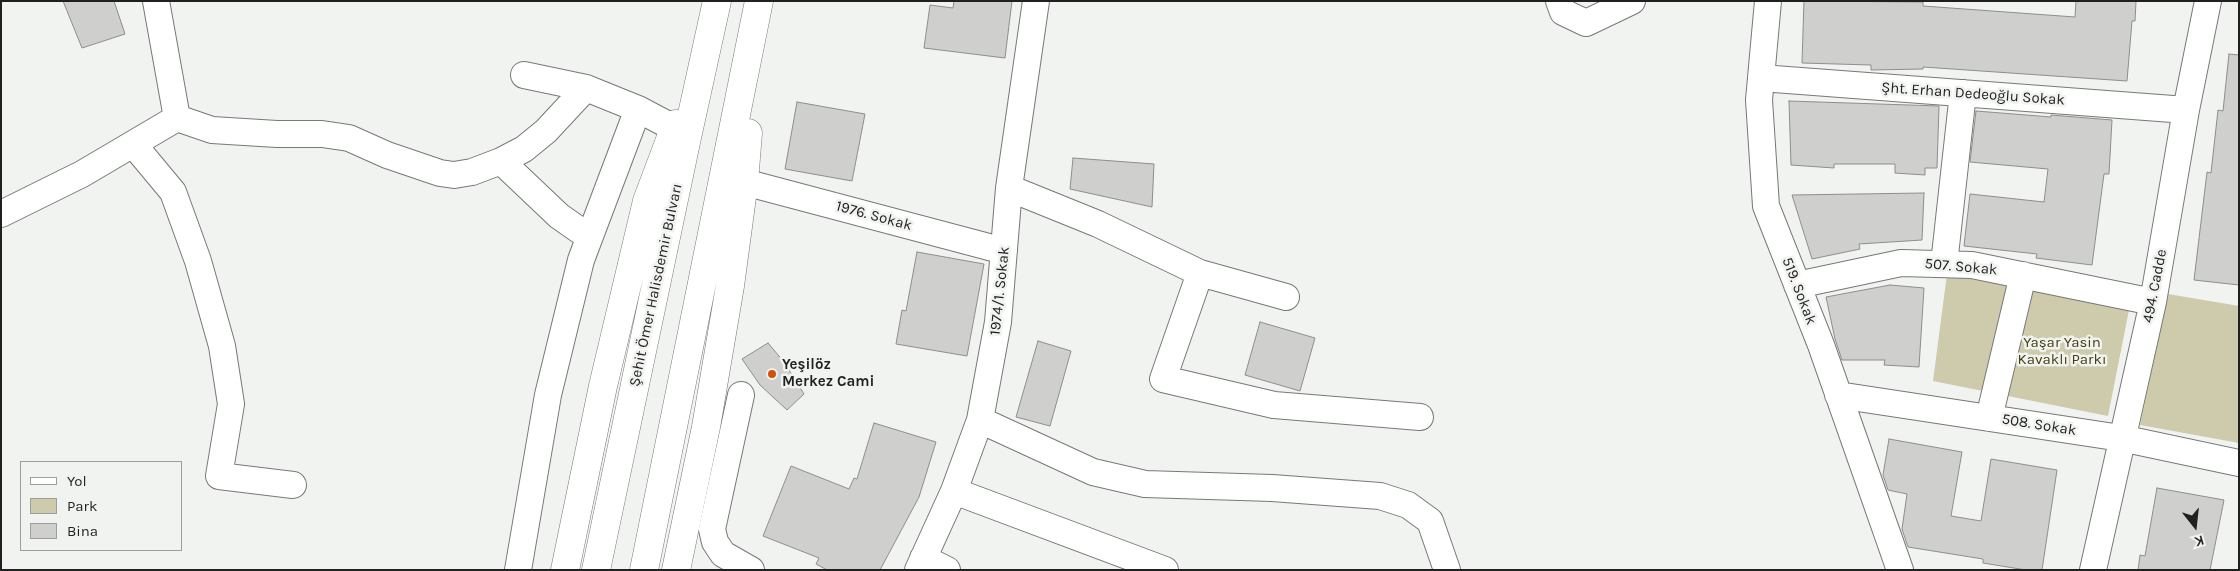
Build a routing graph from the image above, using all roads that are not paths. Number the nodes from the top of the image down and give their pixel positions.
1 (156, 1) edge
2 (717, 1) edge
3 (1036, 1) edge
4 (1559, 1) edge
5 (1632, 1) edge
6 (1768, 1) edge
7 (2208, 1) edge
8 (758, 8) edge
9 (710, 34) junction
10 (524, 76) dead end
11 (1761, 78) junction
12 (586, 88) junction
13 (1963, 93) junction
14 (638, 109) junction
15 (2186, 110) junction
16 (177, 118) junction
17 (674, 128) junction
18 (133, 144) junction
19 (502, 162) junction
20 (744, 182) junction
21 (1010, 188) junction
22 (1, 214) edge
23 (589, 237) junction
24 (1004, 251) junction
25 (1944, 264) junction
26 (1200, 273) junction
27 (2023, 275) junction
28 (1798, 285) junction
29 (1286, 297) dead end
30 (2153, 302) junction
31 (741, 395) dead end
32 (1838, 395) junction
33 (1420, 416) dead end
34 (1989, 418) junction
35 (980, 420) junction
36 (2121, 438) junction
37 (2239, 463) edge
38 (293, 485) dead end
39 (954, 491) junction
40 (921, 564) edge
41 (518, 570) edge
42 (566, 570) edge
43 (596, 570) edge
44 (644, 570) edge
45 (676, 570) edge
46 (752, 570) edge
47 (947, 570) edge
48 (1165, 570) edge
49 (1447, 570) edge
50 (1900, 570) edge
51 (2093, 570) edge

1 - 16 street
2 - 9 highway, Şehit Ömer Halisdemir Bulvarı
3 - 21 street, 1974/1. Sokak
4 - 5 street
6 - 11 street, 519. Sokak
7 - 15 street, 494. Cadde
8 - 20 highway
8 - 44 highway
9 - 17 highway
9 - 43 highway, Şehit Ömer Halisdemir Bulvarı
10 - 12 street
11 - 13 street, Şht. Erhan Dedeoğlu Sokak
11 - 28 street, 519. Sokak
12 - 14 street
12 - 19 street
13 - 15 street, Şht. Erhan Dedeoğlu Sokak
13 - 25 street
14 - 17 street
14 - 23 street
15 - 30 street, 494. Cadde
16 - 18 street
16 - 19 street
17 - 42 highway
18 - 22 street
18 - 38 street
19 - 23 street
20 - 24 street, 1976. Sokak
20 - 45 highway
21 - 24 street, 1974/1. Sokak
21 - 26 street
23 - 41 street
24 - 35 street, 1974/1. Sokak
25 - 27 street, 507. Sokak
25 - 28 street, 507. Sokak
26 - 29 street
26 - 33 street
27 - 30 street, 507. Sokak
27 - 34 street
28 - 32 street, 519. Sokak
30 - 36 street, 494. Cadde
31 - 46 street
32 - 34 street, 508. Sokak
32 - 50 street, 519. Sokak
34 - 36 street, 508. Sokak
35 - 39 street, 1974/1. Sokak
35 - 49 street
36 - 37 street, 508. Sokak
36 - 51 street, 494. Cadde
39 - 40 street, 1974/1. Sokak
39 - 48 street
40 - 47 street

